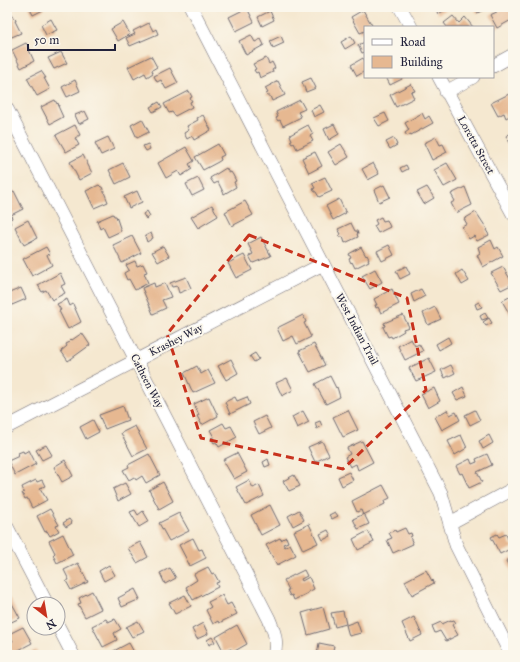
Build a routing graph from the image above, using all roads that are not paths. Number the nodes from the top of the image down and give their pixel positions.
1 (192, 7) edge
2 (400, 7) edge
3 (410, 26) edge
4 (513, 55) edge
5 (494, 65) edge
6 (439, 78) edge
7 (471, 78) edge
8 (446, 92) junction
9 (7, 109) edge
10 (513, 214) edge
11 (323, 264) junction
12 (136, 361) junction
13 (7, 427) edge
14 (513, 489) edge
15 (450, 523) junction
16 (7, 527) edge
17 (43, 596) edge
18 (63, 636) edge
19 (73, 655) edge
20 (274, 655) edge
21 (511, 655) edge

1 - 11 street, West Indian Trail
2 - 3 street
4 - 5 street
6 - 8 street, Loretta Street
7 - 8 street
8 - 10 street, Loretta Street
9 - 12 street, Catheen Way
11 - 12 street, Krashey Way
11 - 15 street, West Indian Trail
12 - 13 street, Krashey Way
12 - 20 street, Catheen Way
14 - 15 street
15 - 21 street, West Indian Trail
16 - 17 street
18 - 19 street

